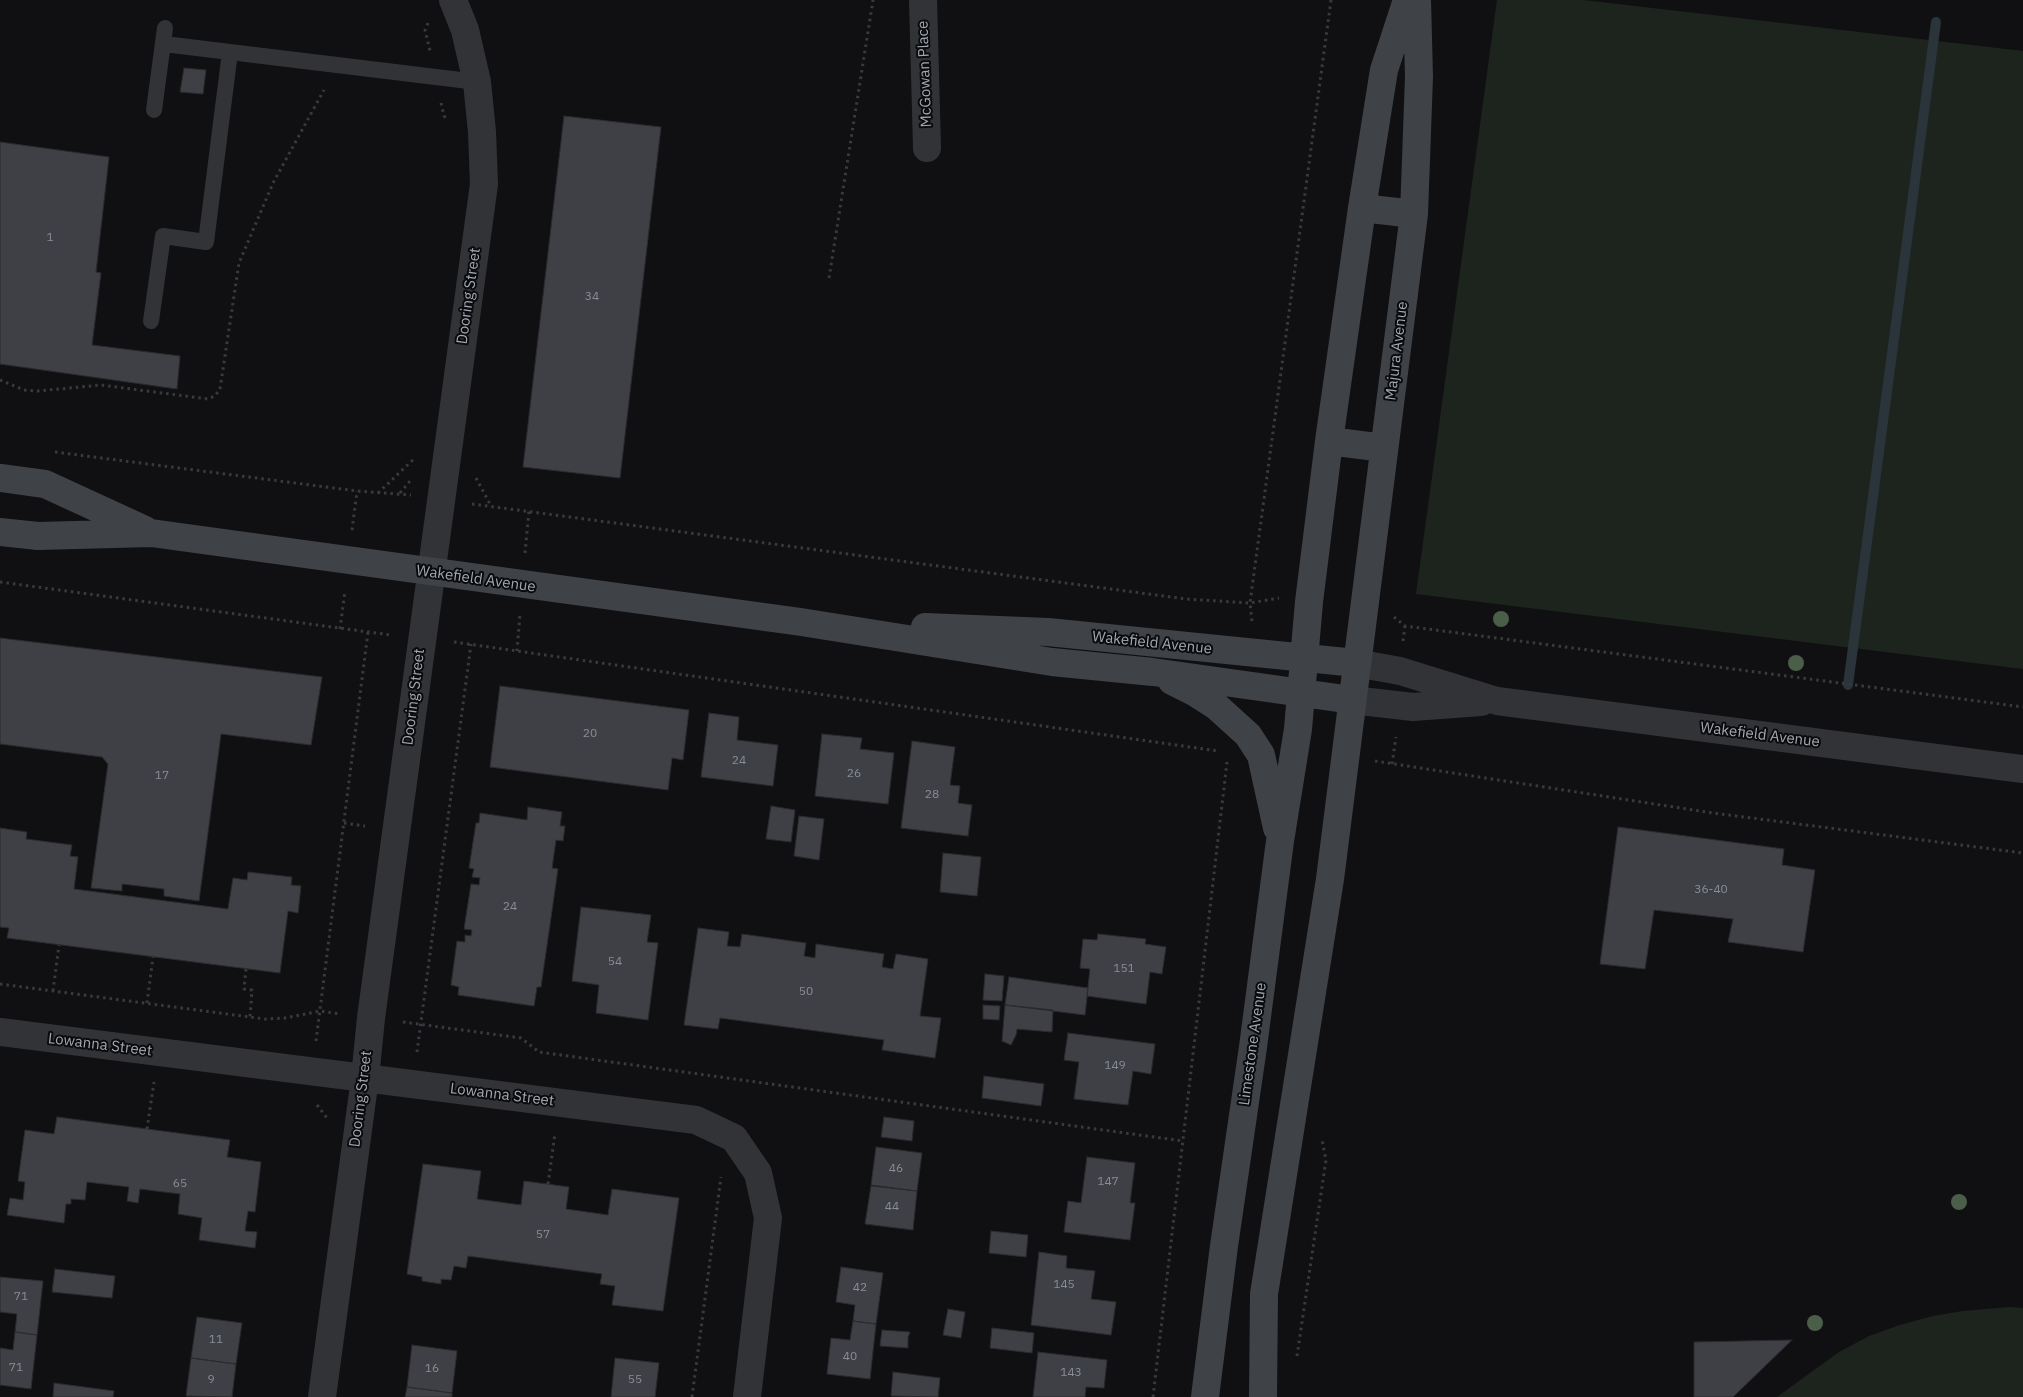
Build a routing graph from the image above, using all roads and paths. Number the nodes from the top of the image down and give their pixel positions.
1 (453, 0) edge
2 (873, 0) edge
3 (923, 0) edge
4 (1331, 0) edge
5 (1407, 0) edge
6 (1417, 0) edge
7 (430, 20) dead end
8 (230, 52) junction
9 (330, 65) junction
10 (436, 78) junction
11 (477, 82) junction
12 (154, 110) dead end
13 (453, 126) dead end
14 (928, 148) dead end
15 (1362, 208) junction
16 (1414, 214) junction
17 (830, 278) dead end
18 (151, 321) dead end
19 (0, 380) edge
20 (1329, 441) junction
21 (1384, 448) junction
22 (50, 452) dead end
23 (419, 461) dead end
24 (413, 477) dead end
25 (0, 478) edge
26 (378, 493) junction
27 (400, 494) junction
28 (442, 500) junction
29 (0, 532) edge
30 (151, 533) junction
31 (432, 573) junction
32 (0, 582) edge
33 (1276, 598) dead end
34 (1250, 603) junction
35 (1392, 616) dead end
36 (801, 622) junction
37 (1253, 626) dead end
38 (1405, 626) junction
39 (1403, 646) dead end
40 (1306, 658) junction
41 (1356, 663) junction
42 (1153, 672) junction
43 (1301, 692) junction
44 (1352, 700) junction
45 (1497, 701) junction
46 (2023, 708) edge
47 (1396, 730) dead end
48 (1373, 760) dead end
49 (1392, 764) junction
50 (2023, 769) edge
51 (1280, 842) junction
52 (2023, 853) edge
53 (59, 945) dead end
54 (153, 957) dead end
55 (246, 969) dead end
56 (0, 984) edge
57 (53, 991) junction
58 (147, 1003) junction
59 (250, 1017) junction
60 (0, 1032) edge
61 (155, 1075) dead end
62 (365, 1078) junction
63 (315, 1102) dead end
64 (556, 1126) dead end
65 (328, 1127) dead end
66 (147, 1129) dead end
67 (1183, 1141) junction
68 (722, 1174) dead end
69 (548, 1184) dead end
70 (322, 1397) edge
71 (692, 1397) edge
72 (747, 1397) edge
73 (1153, 1397) edge
74 (1205, 1397) edge
75 (1263, 1397) edge

1 - 11 street, Dooring Street
2 - 17 path
3 - 14 street, McGowan Place
4 - 34 path
5 - 15 main road
6 - 16 main road, Majura Avenue
7 - 10 path
8 - 9 lane
8 - 12 lane
8 - 18 lane
9 - 10 lane
9 - 19 path
10 - 11 lane
10 - 13 path
11 - 28 street, Dooring Street
15 - 16 main road
15 - 20 main road
16 - 21 main road, Majura Avenue
20 - 21 main road
20 - 40 main road
21 - 41 main road, Majura Avenue
22 - 26 path
23 - 26 path
24 - 27 path
25 - 30 main road, Wakefield Avenue
26 - 27 path
27 - 28 path
28 - 31 street, Dooring Street
28 - 34 path
29 - 30 main road, Wakefield Avenue
30 - 31 main road, Wakefield Avenue
31 - 36 main road, Wakefield Avenue
31 - 62 street, Dooring Street
32 - 59 path
33 - 34 path
34 - 37 path
35 - 38 path
36 - 40 main road, Wakefield Avenue
36 - 42 main road, Wakefield Avenue
38 - 39 path
38 - 46 path
40 - 41 main road, Wakefield Avenue
40 - 43 main road
41 - 44 main road, Majura Avenue
41 - 45 street, Wakefield Avenue
42 - 43 main road, Wakefield Avenue
42 - 51 main road
43 - 44 main road, Wakefield Avenue
43 - 51 main road, Limestone Avenue
44 - 45 street, Wakefield Avenue
44 - 75 main road
45 - 50 street, Wakefield Avenue
47 - 49 path
48 - 49 path
49 - 52 path
51 - 74 main road, Limestone Avenue
53 - 57 path
54 - 58 path
55 - 59 path
56 - 57 path
57 - 58 path
58 - 59 path
60 - 62 street, Lowanna Street
61 - 66 path
62 - 70 street, Dooring Street
62 - 72 street, Lowanna Street
63 - 65 path
64 - 69 path
67 - 67 path
67 - 73 path
68 - 71 path

